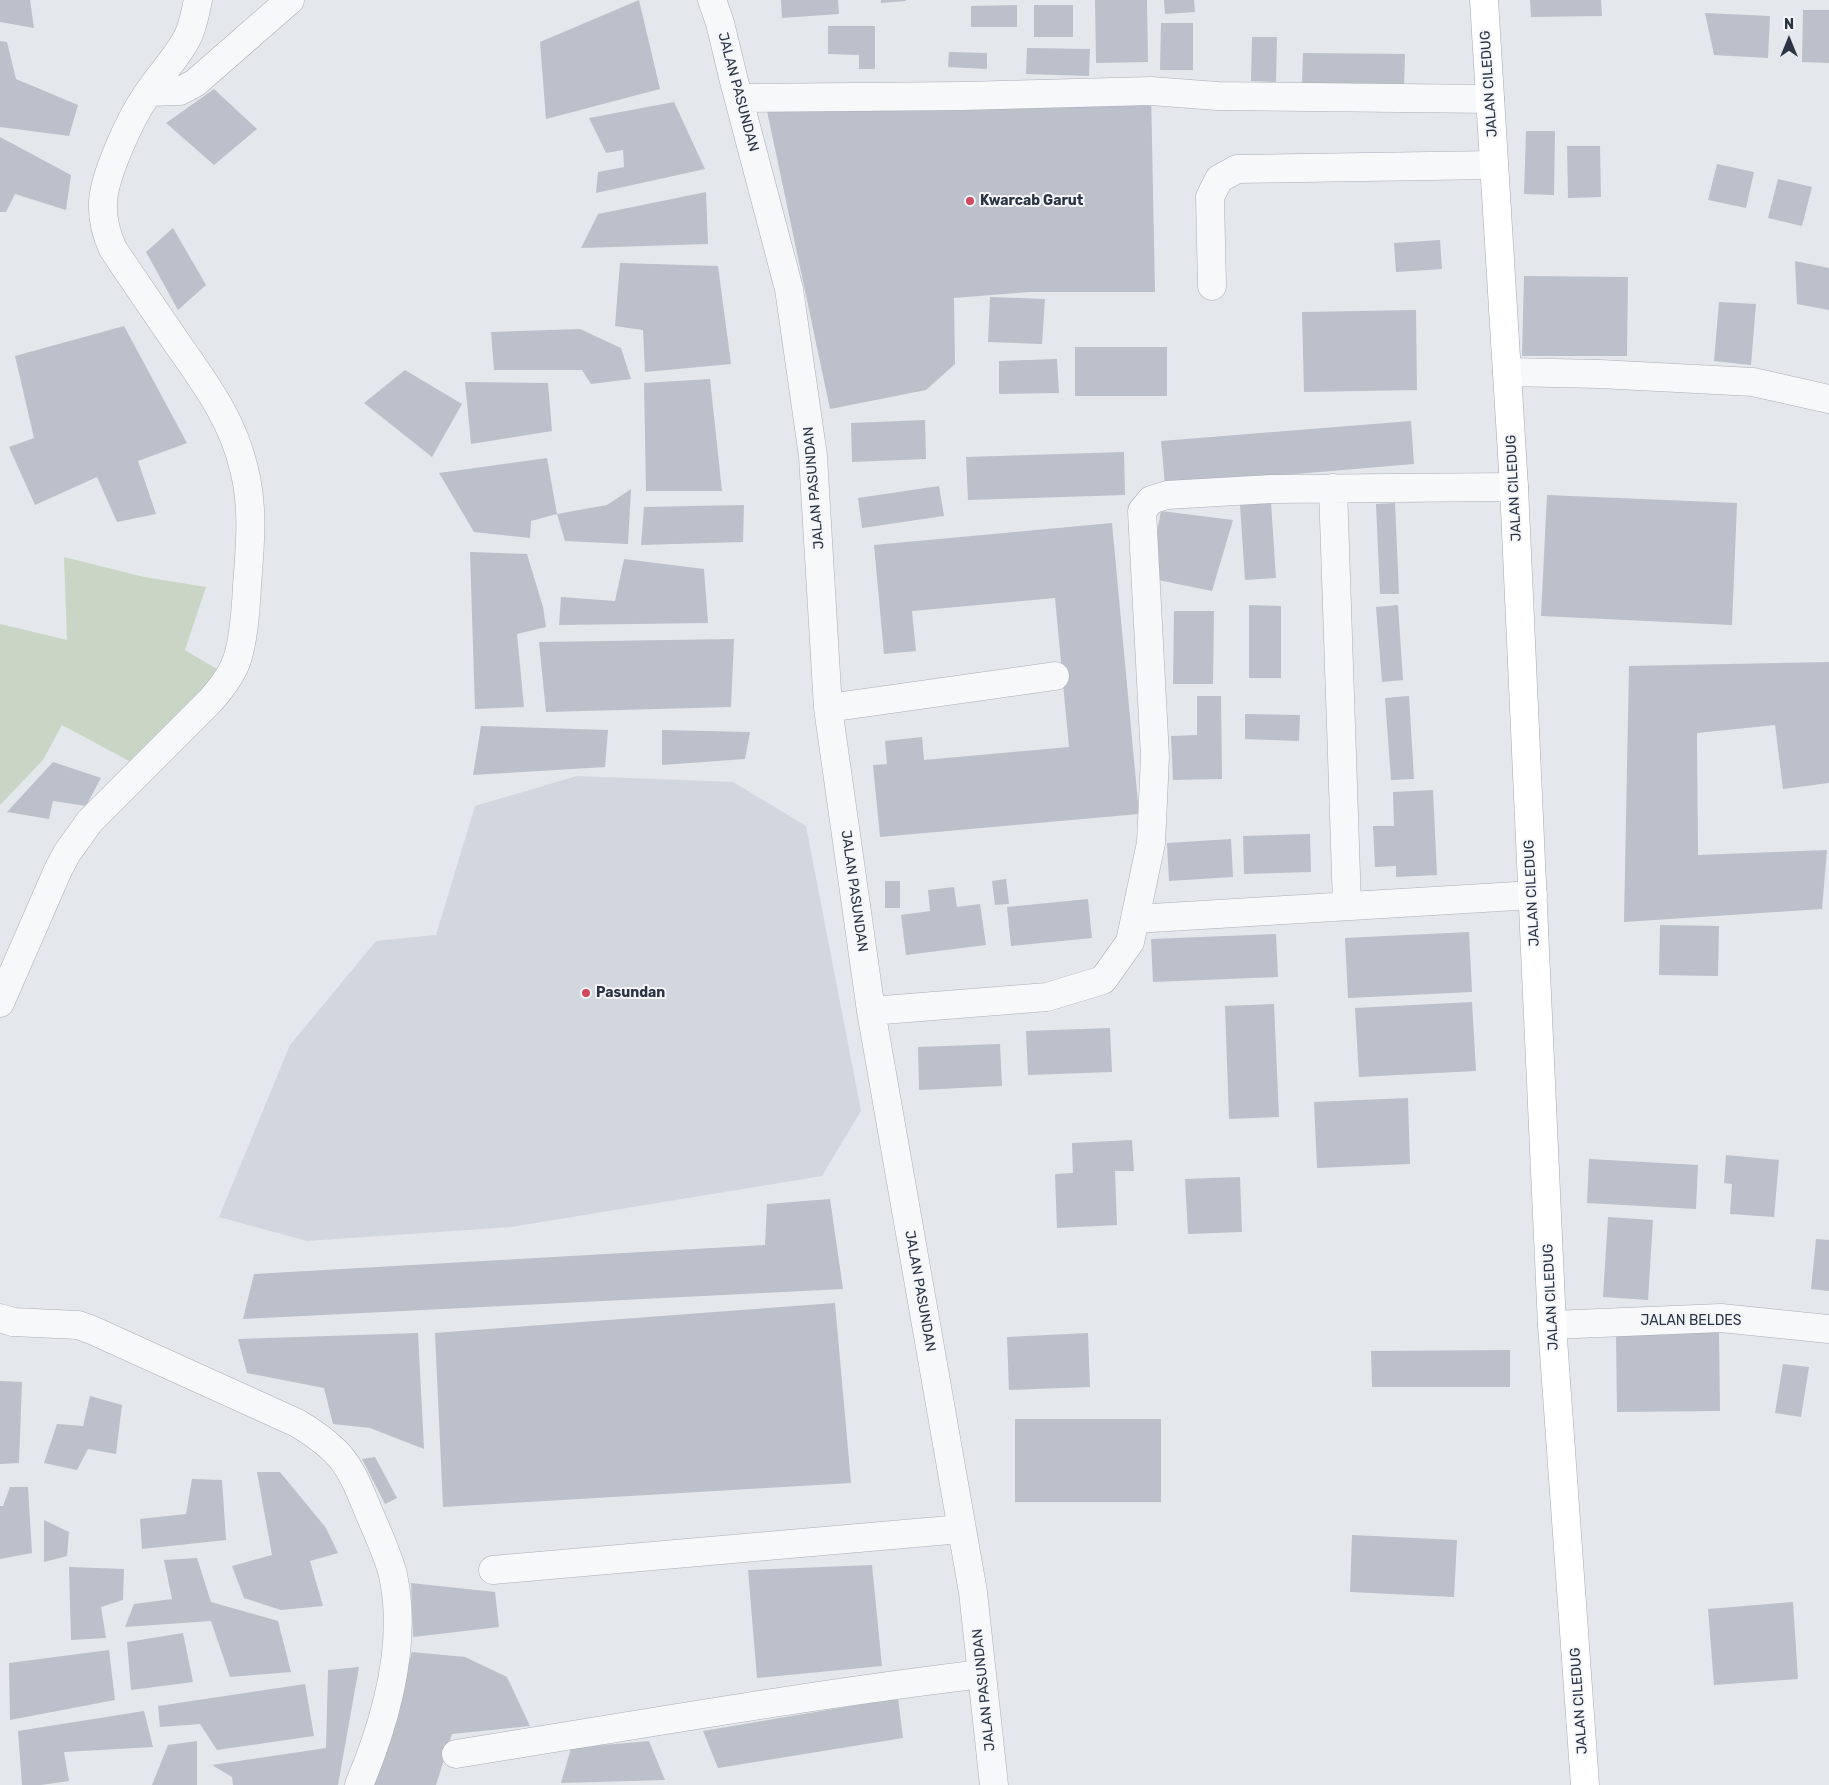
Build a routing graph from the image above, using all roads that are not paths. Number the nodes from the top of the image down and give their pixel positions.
1 (198, 0) edge
2 (290, 0) edge
3 (712, 0) edge
4 (1484, 0) edge
5 (149, 92) junction
6 (740, 98) junction
7 (1490, 100) junction
8 (1494, 166) junction
9 (1212, 286) dead end
10 (1507, 372) junction
11 (1829, 399) edge
12 (1514, 487) junction
13 (1333, 488) junction
14 (1055, 676) dead end
15 (828, 708) junction
16 (1533, 895) junction
17 (1347, 905) junction
18 (1135, 919) junction
19 (0, 1004) edge
20 (871, 1011) junction
21 (0, 1318) edge
22 (1552, 1325) junction
23 (1829, 1328) edge
24 (962, 1529) junction
25 (493, 1570) dead end
26 (982, 1674) junction
27 (456, 1754) dead end
28 (359, 1785) edge
29 (994, 1785) edge
30 (1585, 1785) edge

1 - 5 street
2 - 5 street
3 - 6 street, JALAN PASUNDAN
4 - 7 main road, JALAN CILEDUG
5 - 19 street
6 - 7 street
6 - 15 street, JALAN PASUNDAN
7 - 8 main road, JALAN CILEDUG
8 - 9 street
8 - 10 main road, JALAN CILEDUG
10 - 11 street
10 - 12 main road, JALAN CILEDUG
12 - 13 street
12 - 16 main road, JALAN CILEDUG
13 - 17 street
13 - 18 street
14 - 15 street
15 - 20 street, JALAN PASUNDAN
16 - 17 street
16 - 22 main road, JALAN CILEDUG
17 - 18 street
18 - 20 street
20 - 24 street, JALAN PASUNDAN
21 - 28 street
22 - 23 street, JALAN BELDES
22 - 30 main road, JALAN CILEDUG
24 - 25 street
24 - 26 street, JALAN PASUNDAN
26 - 27 street
26 - 29 street, JALAN PASUNDAN

